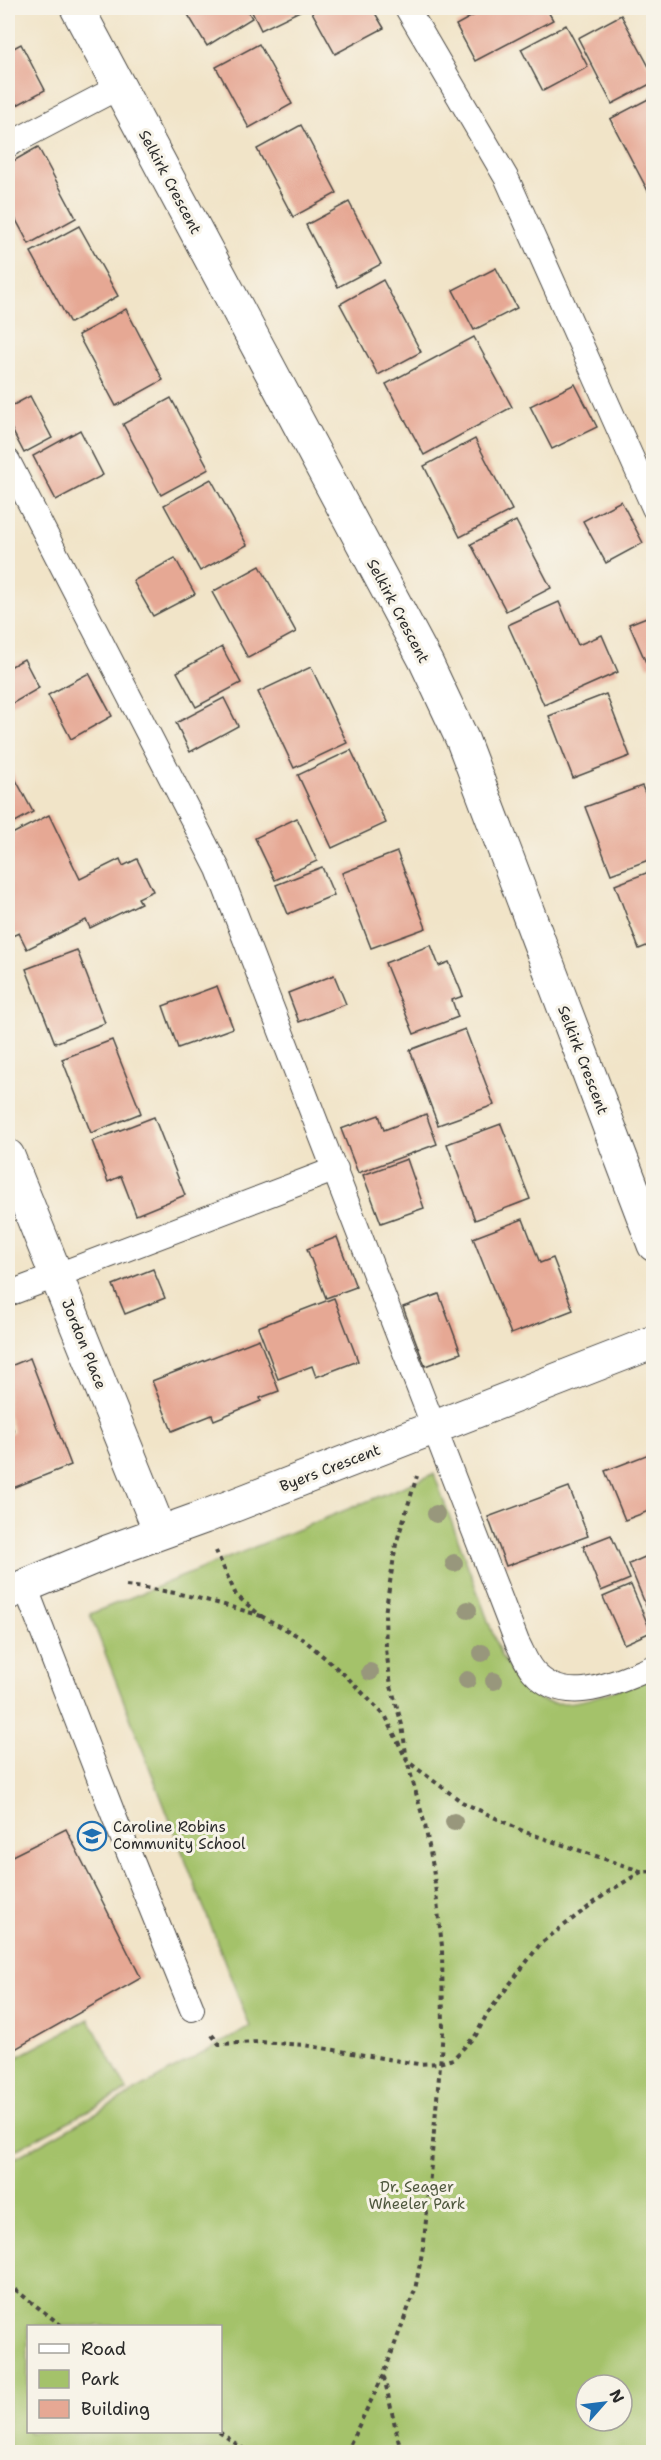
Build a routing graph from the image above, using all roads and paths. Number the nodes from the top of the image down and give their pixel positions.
1 (77, 8) edge
2 (407, 8) edge
3 (119, 87) junction
4 (8, 145) edge
5 (8, 461) edge
6 (654, 508) edge
7 (8, 1156) edge
8 (336, 1170) junction
9 (654, 1245) edge
10 (57, 1276) junction
11 (8, 1294) edge
12 (654, 1342) edge
13 (433, 1428) junction
14 (447, 1460) junction
15 (160, 1532) junction
16 (216, 1550) dead end
17 (107, 1552) junction
18 (16, 1590) edge
19 (261, 1616) junction
20 (654, 1667) edge
21 (407, 1761) junction
22 (654, 1870) edge
23 (641, 1872) junction
24 (192, 2008) joint
25 (439, 2063) junction
26 (8, 2284) edge
27 (61, 2325) edge
28 (383, 2376) junction
29 (220, 2433) edge
30 (248, 2452) edge
31 (346, 2452) edge
32 (401, 2452) edge

1 - 3 street, Selkirk Crescent
2 - 6 lane
3 - 4 lane
3 - 9 street, Selkirk Crescent
5 - 8 lane
7 - 10 street, Jordon Place
8 - 10 lane
8 - 13 lane
10 - 11 lane
10 - 15 street, Jordon Place
12 - 13 street, Byers Crescent
13 - 14 lane
13 - 15 street, Byers Crescent
14 - 20 lane
14 - 21 path
15 - 17 street, Byers Crescent
16 - 19 path
17 - 18 street, Byers Crescent
17 - 19 path
18 - 24 lane
19 - 21 path
21 - 23 path
21 - 25 path
22 - 23 path
23 - 25 path
24 - 25 path
25 - 28 path
26 - 27 path
28 - 31 path
28 - 32 path
29 - 30 path

